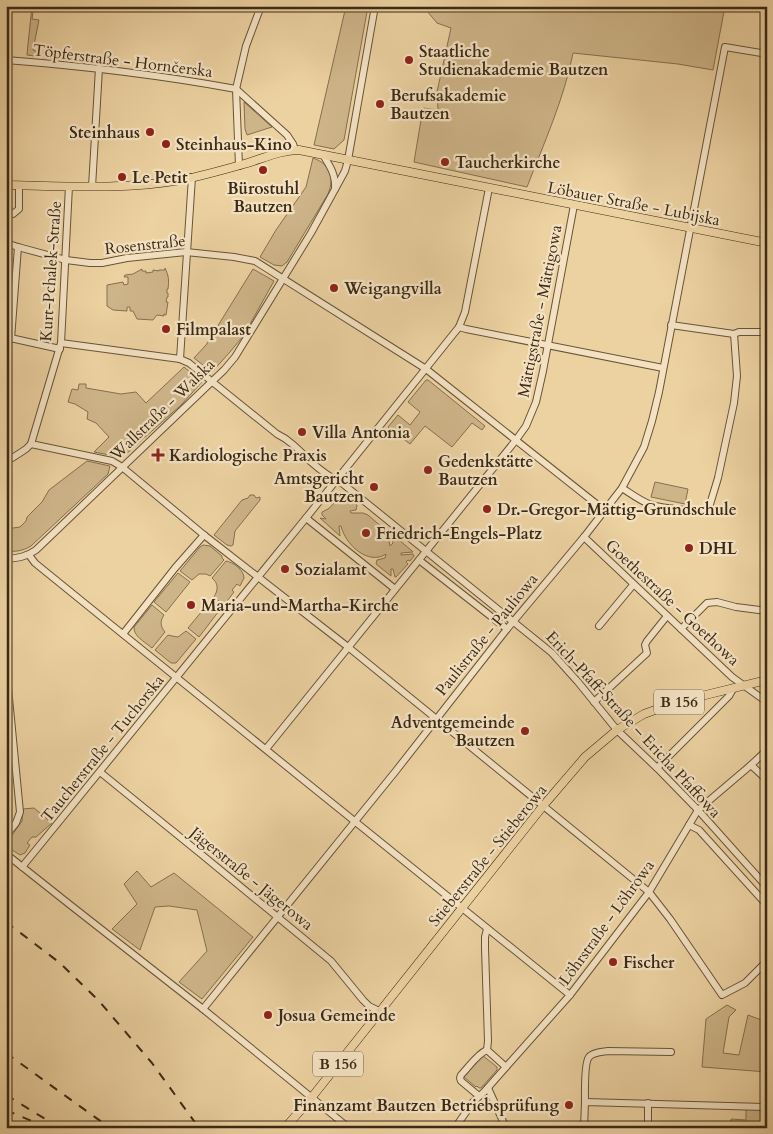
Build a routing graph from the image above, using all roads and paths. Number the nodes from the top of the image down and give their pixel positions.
1 (261, 6) edge
2 (375, 6) edge
3 (767, 54) edge
4 (6, 60) edge
5 (98, 68) junction
6 (236, 89) junction
7 (295, 150) junction
8 (323, 154) junction
9 (348, 160) junction
10 (243, 165) junction
11 (192, 177) junction
12 (6, 185) edge
13 (19, 185) junction
14 (69, 186) junction
15 (92, 187) junction
16 (489, 188) junction
17 (334, 193) junction
18 (574, 205) junction
19 (6, 214) edge
20 (690, 228) junction
21 (6, 243) edge
22 (767, 244) edge
23 (18, 247) junction
24 (186, 252) junction
25 (66, 260) junction
26 (283, 279) junction
27 (672, 325) junction
28 (459, 326) junction
29 (767, 332) edge
30 (734, 334) junction
31 (9, 338) edge
32 (548, 344) junction
33 (61, 346) junction
34 (180, 359) junction
35 (664, 368) junction
36 (426, 369) junction
37 (211, 381) junction
38 (516, 440) junction
39 (31, 444) junction
40 (6, 462) edge
41 (122, 467) junction
42 (336, 481) junction
43 (622, 488) junction
44 (604, 510) junction
45 (306, 518) junction
46 (204, 535) junction
47 (584, 537) junction
48 (426, 551) junction
49 (29, 555) junction
50 (6, 559) edge
51 (419, 560) junction
52 (257, 577) junction
53 (633, 585) junction
54 (395, 589) junction
55 (767, 611) edge
56 (667, 616) junction
57 (513, 621) junction
58 (599, 626) dead end
59 (507, 629) junction
60 (681, 630) junction
61 (123, 634) junction
62 (348, 647) junction
63 (6, 667) edge
64 (177, 677) junction
65 (767, 680) edge
66 (745, 686) junction
67 (732, 689) junction
68 (594, 702) junction
69 (767, 702) edge
70 (436, 719) junction
71 (617, 730) junction
72 (266, 749) junction
73 (767, 750) edge
74 (751, 765) junction
75 (658, 768) junction
76 (100, 772) junction
77 (767, 780) edge
78 (543, 806) junction
79 (698, 810) junction
80 (355, 821) junction
81 (689, 825) junction
82 (6, 835) edge
83 (6, 854) edge
84 (22, 866) junction
85 (767, 887) edge
86 (649, 892) junction
87 (767, 904) edge
88 (462, 908) junction
89 (277, 917) junction
90 (487, 929) junction
91 (767, 961) edge
92 (570, 995) junction
93 (203, 1009) junction
94 (379, 1011) junction
95 (488, 1050) junction
96 (671, 1052) dead end
97 (506, 1067) junction
98 (488, 1088) junction
99 (478, 1096) junction
100 (312, 1097) junction
101 (585, 1102) junction
102 (648, 1103) junction
103 (767, 1107) edge
104 (285, 1128) edge
105 (349, 1128) edge
106 (455, 1128) edge
107 (506, 1128) edge
108 (584, 1128) edge
109 (648, 1128) edge

1 - 6 street
2 - 9 street, Wallstraße - Walska
3 - 20 street, Paulistraße - Pauliowa
4 - 5 street, Töpferstraße - Hornčerska
5 - 6 street, Töpferstraße - Hornčerska
5 - 15 street
6 - 7 street
6 - 10 street
7 - 8 main road, Löbauer Straße - Lubijska
7 - 10 main road
8 - 9 main road, Löbauer Straße - Lubijska
8 - 17 street
9 - 16 main road, Löbauer Straße - Lubijska
9 - 17 street, Wallstraße - Walska
10 - 11 main road
11 - 15 main road
11 - 24 street
12 - 13 main road
13 - 14 main road
13 - 19 street
14 - 15 main road
14 - 25 street, Kurt-Pchalek-Straße
16 - 18 main road, Löbauer Straße - Lubijska
16 - 28 street
17 - 26 street, Wallstraße - Walska
18 - 20 main road, Löbauer Straße - Lubijska
18 - 32 street, Mättigstraße - Mättigowa
20 - 22 main road, Löbauer Straße - Lubijska
20 - 27 street, Paulistraße - Pauliowa
21 - 23 street, Rosenstraße
23 - 25 street, Rosenstraße
23 - 31 street
24 - 25 street, Rosenstraße
24 - 26 street, Rosenstraße
24 - 34 street
25 - 33 street, Kurt-Pchalek-Straße
26 - 36 street, Rosenstraße
26 - 37 street, Wallstraße - Walska
27 - 30 street
27 - 35 street, Paulistraße - Pauliowa
28 - 32 street
28 - 36 street
29 - 30 street
30 - 43 street
31 - 33 street
32 - 35 street
32 - 38 street, Mättigstraße - Mättigowa
33 - 34 street
33 - 39 street, Kurt-Pchalek-Straße
34 - 37 street, Erich-Pfaff-Straße – Ericha Pfaffowa
35 - 43 street, Paulistraße - Pauliowa
36 - 38 street, Rosenstraße
36 - 42 street
37 - 41 street, Wallstraße - Walska
37 - 42 street, Erich-Pfaff-Straße – Ericha Pfaffowa
38 - 44 street, Rosenstraße
38 - 48 street, Mättigstraße - Mättigowa
39 - 40 street
39 - 41 street
41 - 46 street
41 - 49 street, Wallstraße - Walska
42 - 45 street
42 - 48 street, Erich-Pfaff-Straße – Ericha Pfaffowa
43 - 44 street, Paulistraße - Pauliowa
44 - 47 street, Paulistraße - Pauliowa
45 - 52 street
45 - 54 street
46 - 52 street
46 - 61 street
47 - 53 street, Goethestraße - Goethowa
47 - 57 street, Paulistraße - Pauliowa
48 - 51 street, Mättigstraße - Mättigowa
48 - 57 street, Erich-Pfaff-Straße – Ericha Pfaffowa
49 - 50 street
49 - 61 street
51 - 54 street, Mättigstraße - Mättigowa
51 - 59 street
52 - 62 street
52 - 64 street, Taucherstraße - Tuchorska
53 - 56 street, Goethestraße - Goethowa
53 - 58 street
54 - 62 street, Mättigstraße - Mättigowa
55 - 60 street
56 - 60 street, Goethestraße - Goethowa
56 - 68 street
57 - 59 street, Paulistraße - Pauliowa
57 - 68 street, Erich-Pfaff-Straße – Ericha Pfaffowa
59 - 70 street, Paulistraße - Pauliowa
60 - 66 street, Goethestraße - Goethowa
61 - 64 street
62 - 70 street
62 - 72 street, Mättigstraße - Mättigowa
63 - 82 street
64 - 72 street
64 - 76 street, Taucherstraße - Tuchorska
65 - 66 main road, Stieberstraße - Stieberowa / B 156
66 - 67 main road, Stieberstraße - Stieberowa / B 156
66 - 69 street, Goethestraße - Goethowa
67 - 71 main road, Stieberstraße - Stieberowa / B 156
67 - 75 street
68 - 71 street, Erich-Pfaff-Straße – Ericha Pfaffowa
70 - 78 street
70 - 80 street, Paulistraße - Pauliowa
71 - 75 street, Erich-Pfaff-Straße – Ericha Pfaffowa
71 - 78 main road, Stieberstraße - Stieberowa / B 156
72 - 80 street
73 - 74 street, Löhrstraße - Löhrowa
74 - 77 street
74 - 79 street, Löhrstraße - Löhrowa
75 - 79 street, Erich-Pfaff-Straße – Ericha Pfaffowa
76 - 84 street, Taucherstraße - Tuchorska
76 - 89 street, Jägerstraße - Jägerowa
78 - 86 street
78 - 88 main road, Stieberstraße - Stieberowa / B 156
79 - 81 street, Löhrstraße - Löhrowa
79 - 85 street, Erich-Pfaff-Straße – Ericha Pfaffowa
80 - 88 street
80 - 89 street, Paulistraße - Pauliowa
81 - 86 street, Löhrstraße - Löhrowa
81 - 87 street, Erich-Pfaff-Straße – Ericha Pfaffowa
83 - 84 street
84 - 93 street
86 - 91 street
86 - 92 street, Löhrstraße - Löhrowa
88 - 90 street
88 - 94 main road, Stieberstraße - Stieberowa / B 156
89 - 93 street, Paulistraße - Pauliowa
89 - 94 street, Jägerstraße - Jägerowa
90 - 92 street
90 - 95 street
92 - 97 street, Löhrstraße - Löhrowa
93 - 100 street
94 - 100 main road, Stieberstraße - Stieberowa / B 156
95 - 97 street
95 - 99 street
96 - 101 street
97 - 98 street, Löhrstraße - Löhrowa
98 - 99 street, Löhrstraße - Löhrowa
98 - 107 street
99 - 106 street, Löhrstraße - Löhrowa
100 - 104 main road, Stieberstraße - Stieberowa / B 156
100 - 105 street
101 - 102 street
101 - 108 street
102 - 103 street
102 - 109 street

